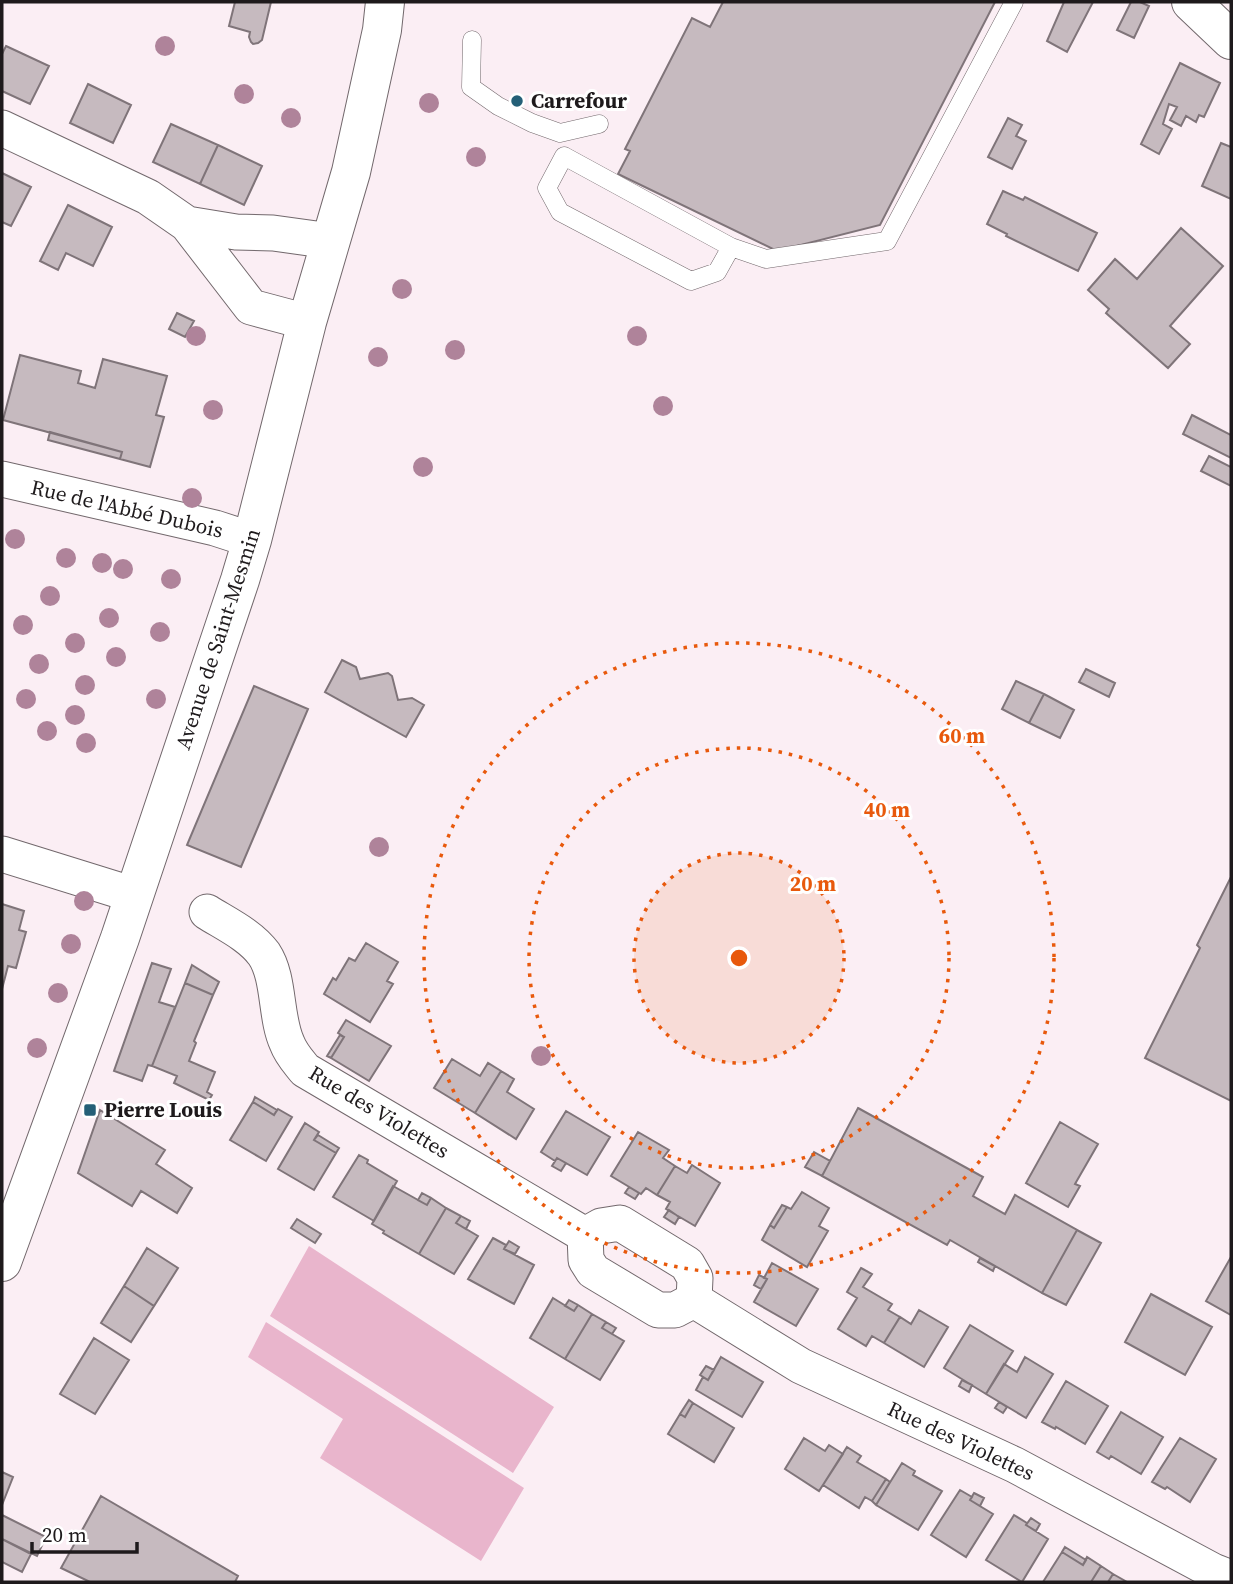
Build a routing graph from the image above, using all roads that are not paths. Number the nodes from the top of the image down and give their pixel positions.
1 (385, 2) edge
2 (1014, 2) edge
3 (1191, 2) edge
4 (472, 40) dead end
5 (1231, 40) edge
6 (599, 124) dead end
7 (2, 128) edge
8 (187, 224) junction
9 (331, 241) junction
10 (731, 247) junction
11 (307, 322) junction
12 (2, 479) edge
13 (252, 540) junction
14 (2, 854) edge
15 (134, 895) junction
16 (207, 912) dead end
17 (585, 1235) junction
18 (2, 1262) edge
19 (694, 1300) junction
20 (1231, 1578) edge

1 - 9 main road, Avenue de Saint-Mesmin
2 - 10 lane
3 - 5 main road
4 - 6 lane
7 - 8 street
8 - 9 street
8 - 11 street
9 - 11 main road, Avenue de Saint-Mesmin
10 - 10 lane
11 - 13 main road, Avenue de Saint-Mesmin
12 - 13 street, Rue de l'Abbé Dubois
13 - 15 main road, Avenue de Saint-Mesmin
14 - 15 street
15 - 18 main road, Avenue de Saint-Mesmin
16 - 17 street, Rue des Violettes
17 - 19 street
17 - 19 street
19 - 20 street, Rue des Violettes

